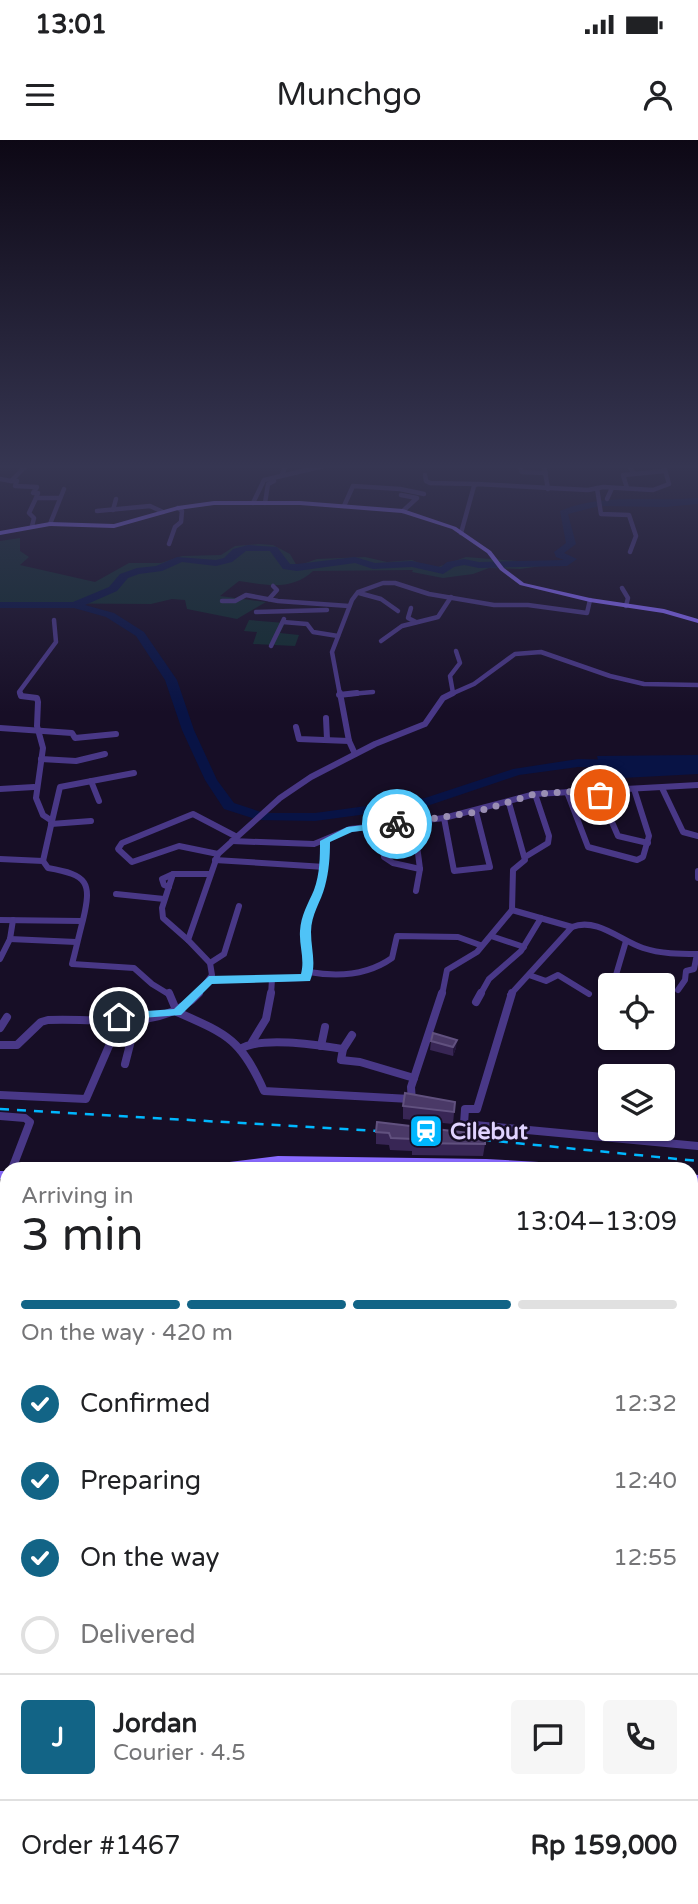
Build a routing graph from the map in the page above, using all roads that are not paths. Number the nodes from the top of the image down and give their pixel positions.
1 (481, 548) edge
2 (631, 548) edge
3 (630, 552) dead end
4 (273, 586) dead end
5 (622, 587) dead end
6 (358, 592) junction
7 (451, 597) junction
8 (269, 599) junction
9 (590, 600) junction
10 (222, 601) dead end
11 (278, 601) junction
12 (302, 601) junction
13 (349, 606) junction
14 (626, 606) junction
15 (411, 608) dead end
16 (327, 610) dead end
17 (398, 611) dead end
18 (256, 612) dead end
19 (277, 612) junction
20 (287, 612) junction
21 (300, 612) junction
22 (54, 620) dead end
23 (698, 621) edge
24 (283, 622) junction
25 (415, 622) junction
26 (338, 636) junction
27 (381, 641) dead end
28 (271, 646) dead end
29 (456, 651) dead end
30 (698, 685) edge
31 (373, 692) dead end
32 (453, 693) junction
33 (339, 695) junction
34 (326, 718) dead end
35 (296, 727) dead end
36 (0, 728) edge
37 (38, 731) junction
38 (116, 734) dead end
39 (327, 739) junction
40 (349, 741) junction
41 (105, 754) dead end
42 (355, 754) junction
43 (41, 759) junction
44 (134, 773) dead end
45 (91, 781) junction
46 (696, 785) edge
47 (34, 787) junction
48 (662, 788) junction
49 (0, 789) edge
50 (634, 789) junction
51 (598, 790) junction
52 (567, 792) junction
53 (535, 794) junction
54 (698, 794) edge
55 (99, 802) dead end
56 (509, 803) junction
57 (476, 812) junction
58 (444, 818) junction
59 (90, 821) dead end
60 (414, 822) junction
61 (52, 823) junction
62 (381, 825) junction
63 (698, 836) edge
64 (234, 839) junction
65 (325, 841) junction
66 (648, 843) junction
67 (217, 857) junction
68 (525, 857) junction
69 (0, 859) edge
70 (43, 861) junction
71 (324, 867) junction
72 (419, 869) junction
73 (698, 870) edge
74 (210, 874) junction
75 (698, 878) edge
76 (416, 891) dead end
77 (116, 894) dead end
78 (164, 899) junction
79 (239, 906) dead end
80 (512, 910) junction
81 (541, 918) junction
82 (0, 920) edge
83 (13, 920) junction
84 (81, 921) junction
85 (572, 927) junction
86 (491, 936) junction
87 (10, 939) junction
88 (188, 940) junction
89 (626, 941) junction
90 (76, 942) junction
91 (480, 944) junction
92 (524, 947) junction
93 (698, 954) edge
94 (0, 959) edge
95 (210, 963) junction
96 (309, 972) junction
97 (617, 973) edge
98 (529, 975) junction
99 (272, 979) junction
100 (209, 980) junction
101 (678, 990) dead end
102 (589, 994) dead end
103 (476, 1002) dead end
104 (177, 1012) junction
105 (6, 1017) dead end
106 (137, 1017) junction
107 (326, 1027) dead end
108 (0, 1028) edge
109 (352, 1035) dead end
110 (112, 1039) dead end
111 (252, 1042) junction
112 (0, 1045) edge
113 (321, 1046) junction
114 (240, 1049) junction
115 (343, 1049) junction
116 (125, 1064) dead end
117 (414, 1078) junction
118 (0, 1095) edge
119 (410, 1099) junction
120 (426, 1104) edge
121 (452, 1107) edge
122 (465, 1109) junction
123 (0, 1116) edge
124 (698, 1146) edge
125 (15, 1162) edge
126 (262, 1162) edge
127 (329, 1162) edge

1 - 9 main road
2 - 3 street
4 - 8 street
5 - 14 street
6 - 7 street
6 - 13 street
6 - 17 street
7 - 9 street
7 - 25 street
8 - 10 street
8 - 11 street
9 - 14 main road
11 - 12 street
11 - 19 street
12 - 13 street
12 - 21 street
13 - 26 street
14 - 23 main road
15 - 25 street
16 - 21 street
18 - 19 street
19 - 20 street
20 - 21 street
20 - 24 street
22 - 37 street
24 - 26 street
24 - 28 street
25 - 27 street
26 - 33 street
29 - 32 street
30 - 32 street
31 - 33 street
32 - 42 street
33 - 40 street
34 - 39 street
35 - 39 street
36 - 37 street
37 - 38 street
37 - 43 street
39 - 40 street
40 - 42 street
41 - 43 street
42 - 64 street
43 - 47 street
44 - 45 street
45 - 55 street
45 - 61 street
46 - 48 street
46 - 54 street
47 - 49 street
47 - 61 street
48 - 50 street
48 - 63 street
50 - 51 street
50 - 66 street
51 - 52 street
51 - 66 street
52 - 53 street
52 - 66 street
53 - 56 street
53 - 68 street
56 - 57 street
56 - 68 street
57 - 58 street
57 - 58 street
58 - 60 street
59 - 61 street
60 - 62 street
60 - 72 street
61 - 70 street
62 - 65 street
62 - 72 street
64 - 65 street
64 - 67 street
64 - 67 street
65 - 71 street
67 - 71 street
67 - 74 street
68 - 80 street
69 - 70 street
70 - 84 street
71 - 96 street
72 - 76 street
73 - 75 street
74 - 78 street
74 - 88 street
77 - 78 street
78 - 88 street
79 - 95 street
80 - 81 street
80 - 86 street
81 - 85 street
81 - 92 street
82 - 83 street
83 - 84 street
83 - 87 street
84 - 90 street
85 - 89 street
85 - 98 street
86 - 91 street
86 - 92 street
87 - 90 street
87 - 94 street
88 - 95 street
89 - 93 street
89 - 97 street
90 - 104 street
91 - 96 street
91 - 117 street
92 - 103 street
93 - 101 street
95 - 100 street
96 - 99 street
98 - 102 street
98 - 122 street
99 - 100 street
99 - 111 street
100 - 104 street
104 - 106 street
104 - 114 street
105 - 108 street
106 - 112 street
106 - 116 street
107 - 113 street
109 - 115 street
110 - 118 street
111 - 113 street
111 - 114 street
113 - 115 street
114 - 119 street
115 - 117 street
117 - 119 street
119 - 120 street
121 - 122 street
122 - 124 street
123 - 125 street
126 - 127 main road

